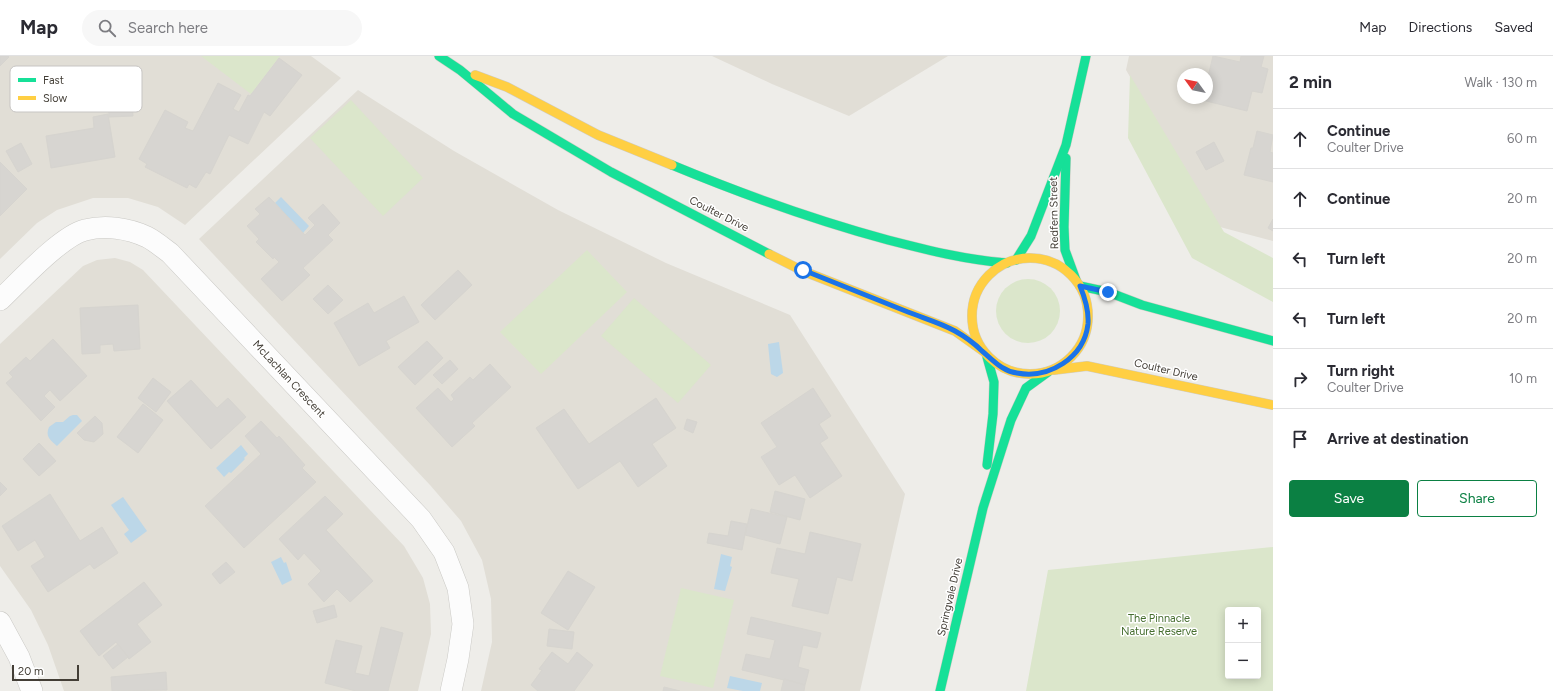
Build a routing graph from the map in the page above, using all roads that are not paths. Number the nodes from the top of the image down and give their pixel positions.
1 (439, 56) edge
2 (1086, 56) edge
3 (460, 70) junction
4 (1066, 145) junction
5 (1011, 261) junction
6 (1078, 283) junction
7 (0, 300) edge
8 (1273, 341) edge
9 (985, 354) junction
10 (1050, 371) junction
11 (1273, 405) edge
12 (983, 508) junction
13 (0, 622) edge
14 (32, 691) edge
15 (451, 691) edge
16 (940, 691) edge

1 - 3 main road, Coulter Drive
2 - 4 main road, Redfern Street
3 - 5 main road, Coulter Drive
3 - 9 main road, Coulter Drive
4 - 5 main road, Redfern Street
4 - 6 main road, Redfern Street
5 - 6 main road
5 - 9 main road
6 - 8 main road
6 - 10 main road
7 - 15 street, McLachlan Crescent
9 - 10 main road
9 - 12 main road, Springvale Drive
10 - 11 main road, Coulter Drive
10 - 12 main road, Springvale Drive
12 - 16 main road, Springvale Drive
13 - 14 street

